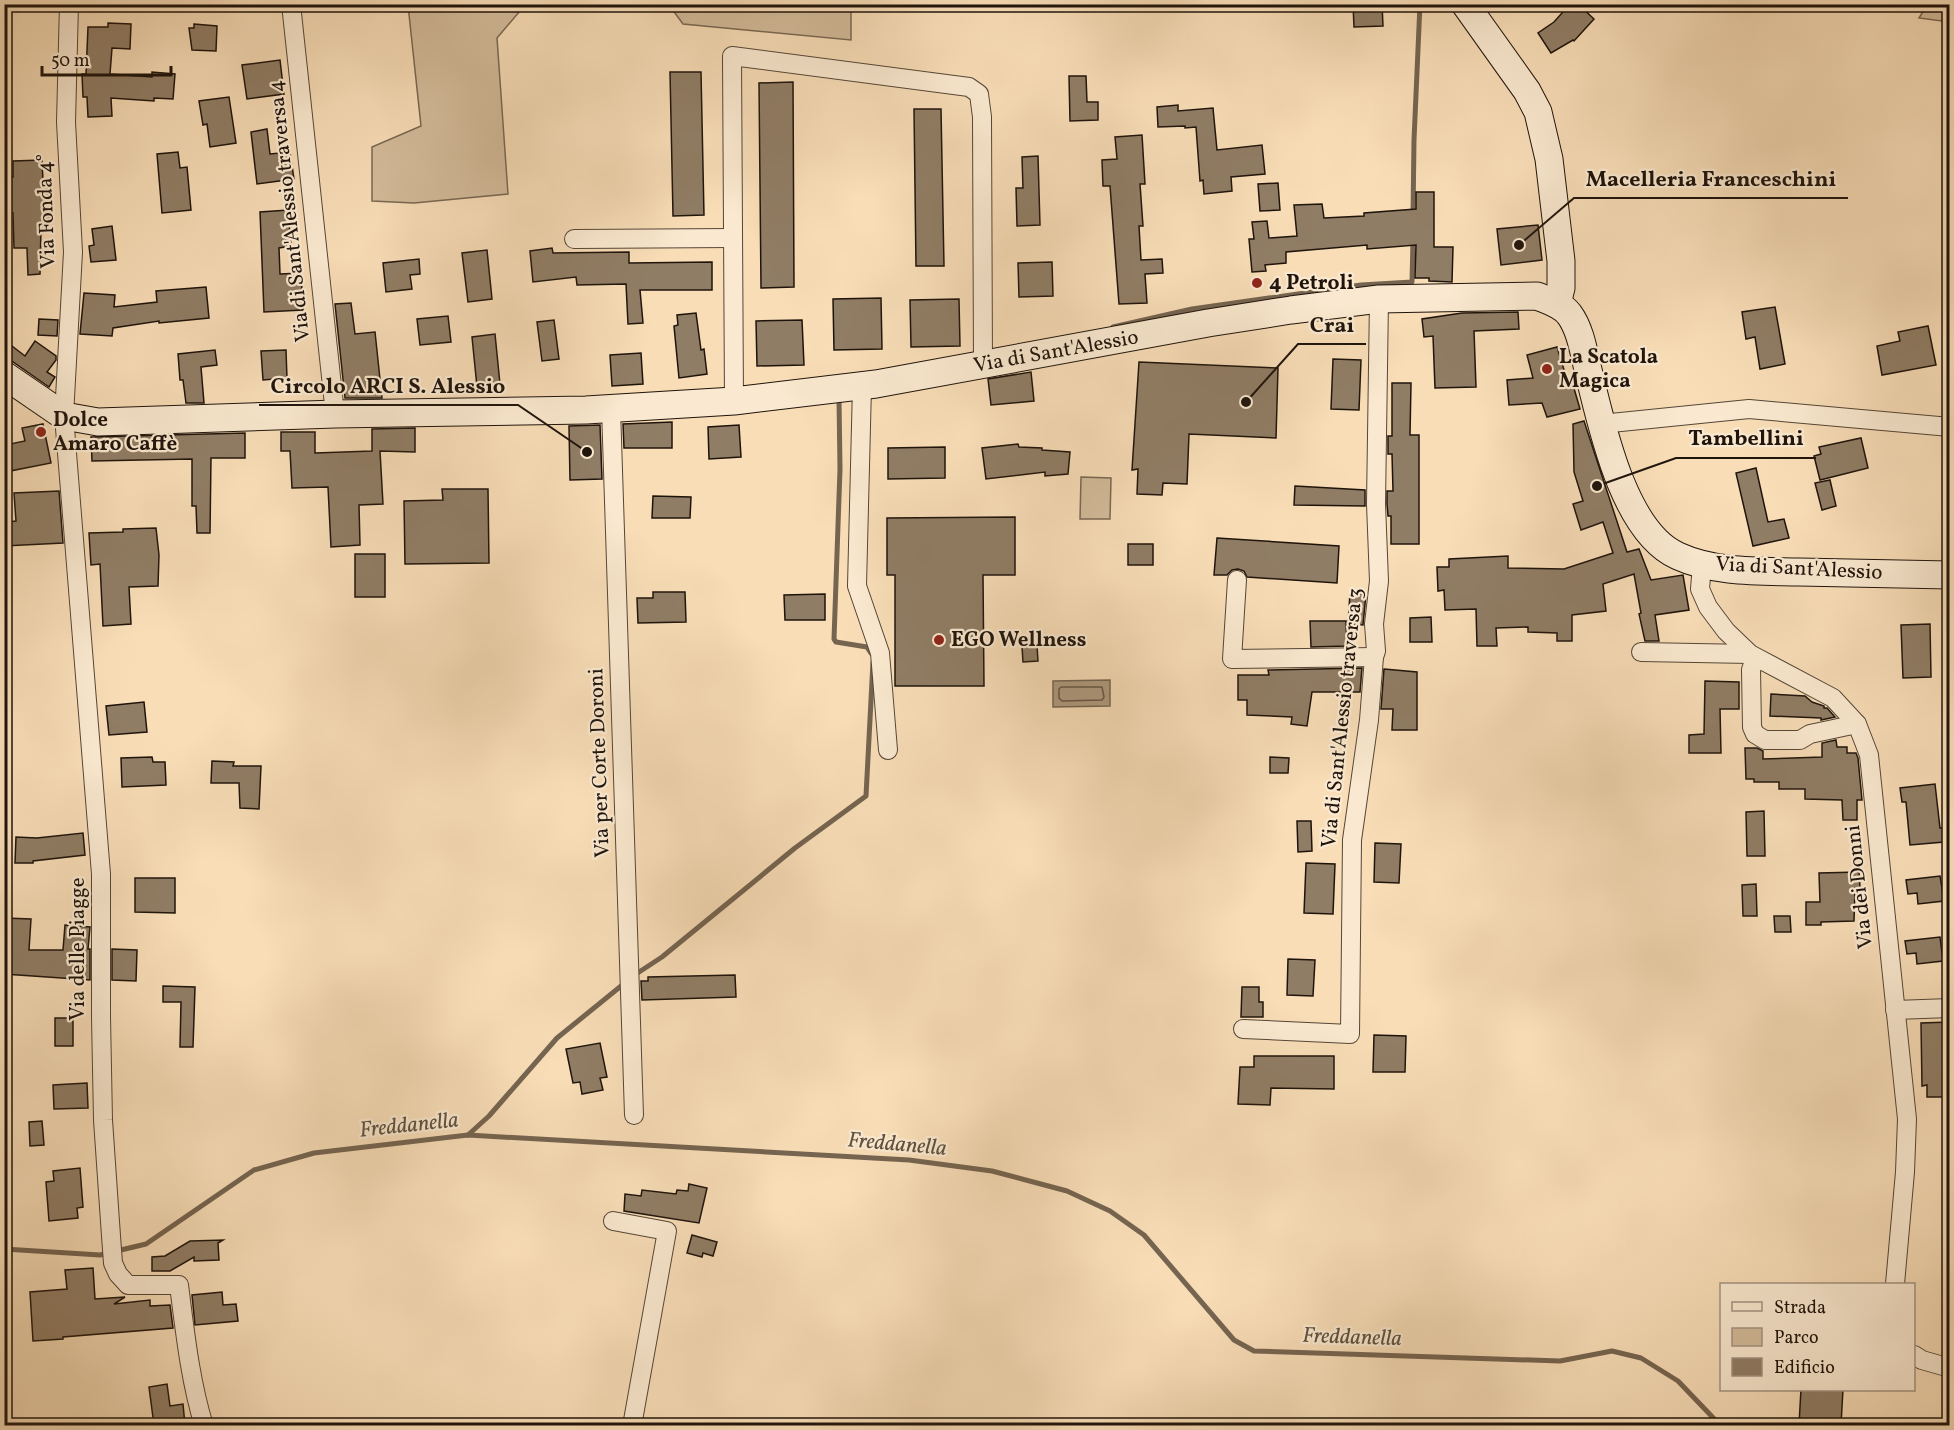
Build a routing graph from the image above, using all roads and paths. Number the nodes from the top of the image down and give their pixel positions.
1 (69, 4) edge
2 (291, 4) edge
3 (1465, 4) edge
4 (733, 238) junction
5 (574, 239) dead end
6 (1379, 298) junction
7 (1557, 304) junction
8 (983, 358) junction
9 (4, 375) edge
10 (862, 386) junction
11 (734, 401) junction
12 (611, 409) junction
13 (335, 414) junction
14 (64, 416) junction
15 (1601, 424) junction
16 (1950, 427) edge
17 (1702, 564) junction
18 (1950, 575) edge
19 (1237, 580) dead end
20 (1641, 652) dead end
21 (1753, 656) junction
22 (1374, 657) junction
23 (1857, 724) junction
24 (888, 750) dead end
25 (1950, 1008) edge
26 (1895, 1010) junction
27 (1243, 1029) dead end
28 (634, 1115) dead end
29 (613, 1221) dead end
30 (1894, 1283) edge
31 (1915, 1356) edge
32 (1950, 1368) edge
33 (204, 1425) edge
34 (632, 1425) edge

1 - 14 street, Via Fonda 4°
2 - 13 street, Via di Sant'Alessio traversa 4
3 - 7 street
4 - 5 street
4 - 8 street
4 - 11 street
6 - 7 street, Via di Sant'Alessio
6 - 8 street, Via di Sant'Alessio
6 - 22 street, Via di Sant'Alessio traversa 3
7 - 15 street, Via di Sant'Alessio
8 - 10 street, Via di Sant'Alessio
9 - 14 street, Via di Sant'Alessio
10 - 11 street, Via di Sant'Alessio
10 - 24 street
11 - 12 street, Via di Sant'Alessio
12 - 13 street, Via di Sant'Alessio
12 - 28 street, Via per Corte Doroni
13 - 14 street, Via di Sant'Alessio
14 - 33 street, Via delle Piagge
15 - 16 street
15 - 17 street, Via di Sant'Alessio
17 - 18 street, Via di Sant'Alessio
17 - 21 street, Via dei Donni
19 - 22 street
20 - 21 street
21 - 23 street, Via dei Donni
21 - 23 street
22 - 27 street, Via di Sant'Alessio traversa 3
23 - 26 street, Via dei Donni
25 - 26 street
26 - 30 street, Via dei Donni
29 - 34 street
31 - 32 street

